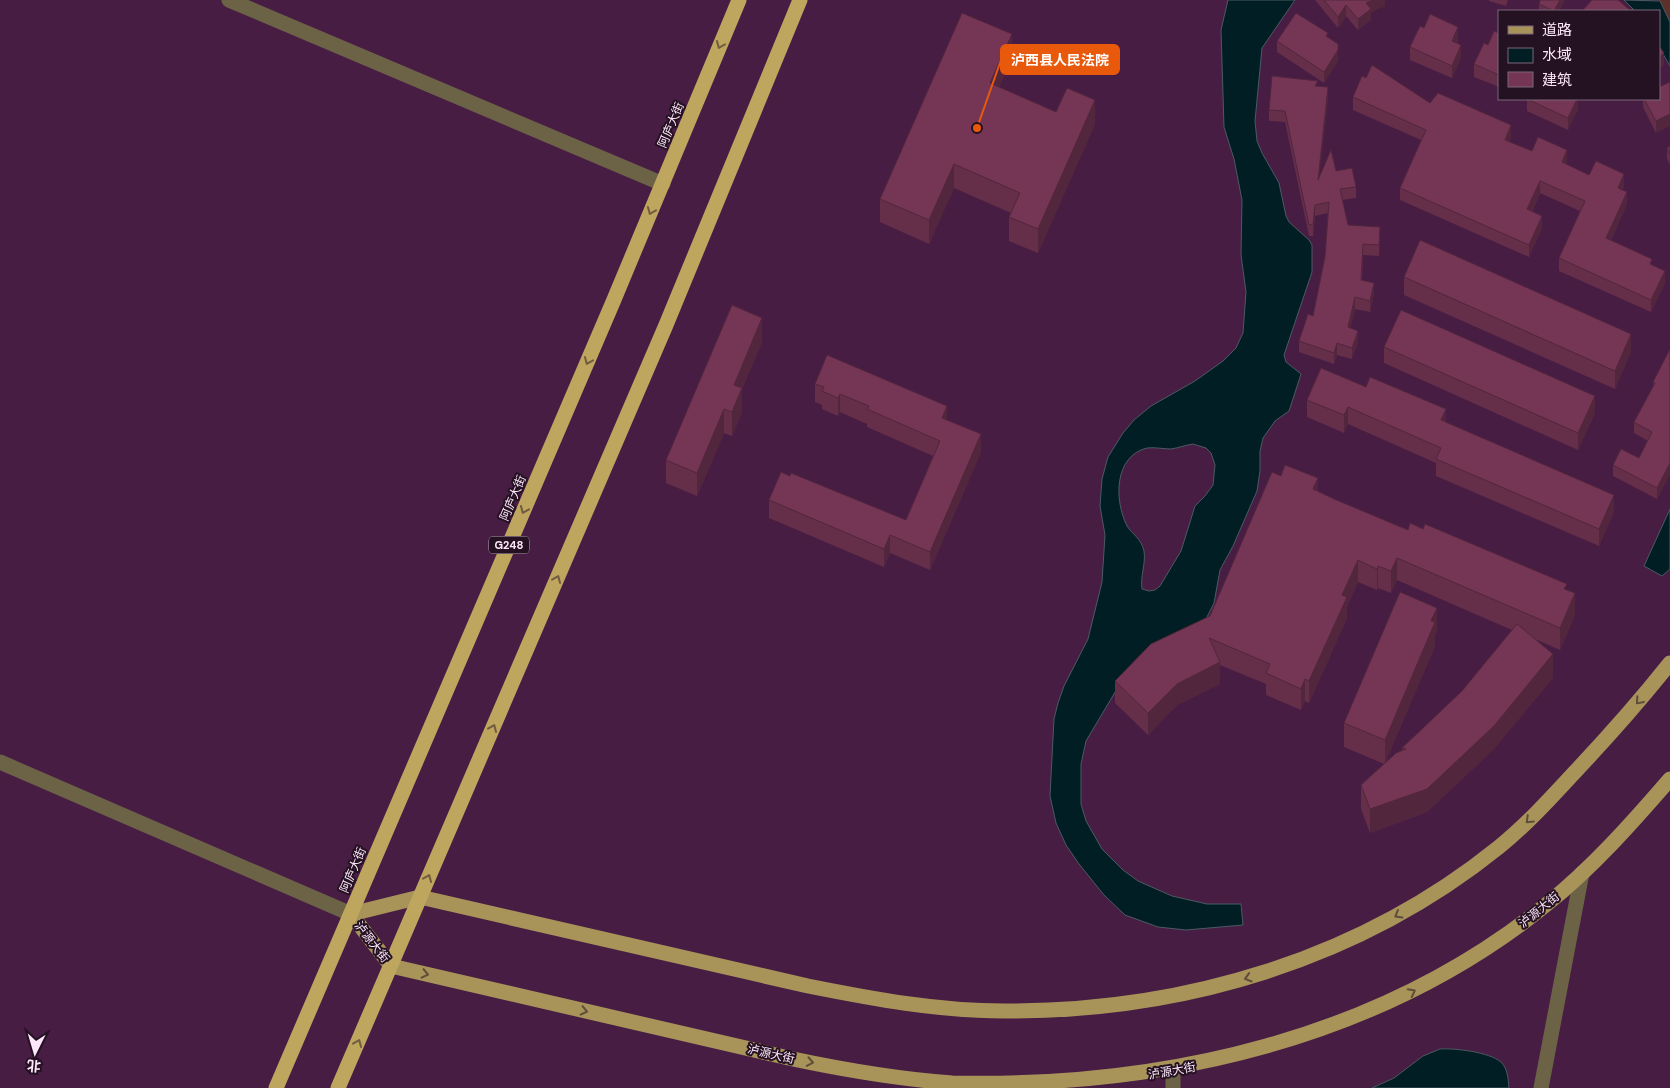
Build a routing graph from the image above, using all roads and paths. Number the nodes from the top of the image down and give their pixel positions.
1 (230, 0) edge
2 (739, 0) edge
3 (800, 0) edge
4 (662, 184) junction
5 (1670, 663) edge
6 (0, 762) edge
7 (1670, 779) edge
8 (1582, 873) junction
9 (420, 897) junction
10 (351, 914) junction
11 (391, 966) junction
12 (1173, 1071) junction
13 (276, 1088) edge
14 (338, 1088) edge
15 (1173, 1088) edge
16 (1541, 1088) edge

1 - 4 street
2 -> 4 highway, 阿庐大街 / G248
9 -> 3 highway
4 -> 10 highway, 阿庐大街 / G248
5 -> 9 main road
6 - 10 street
7 - 8 main road, 泸源大街
12 -> 8 main road, 泸源大街
8 - 16 street
9 - 10 main road
9 - 11 highway
10 - 11 main road, 泸源大街
10 - 13 highway, 阿庐大街 / G248
11 -> 12 main road, 泸源大街
14 -> 11 highway
12 - 15 street

